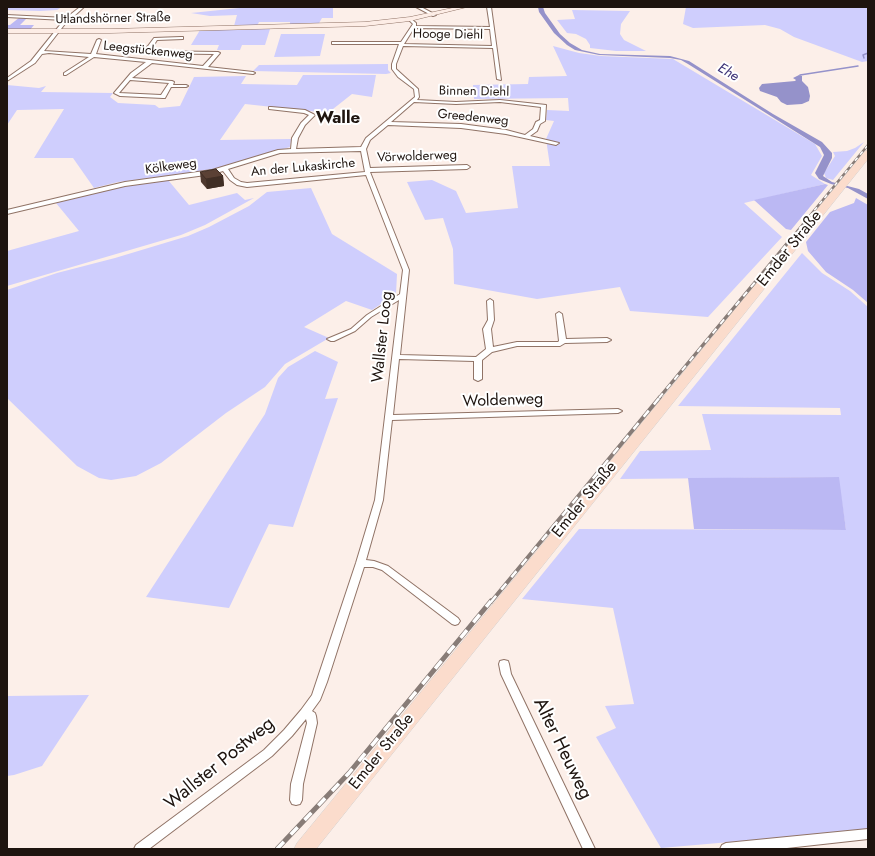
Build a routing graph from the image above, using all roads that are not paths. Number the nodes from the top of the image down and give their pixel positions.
1 (82, 7) edge
2 (418, 7) edge
3 (464, 7) edge
4 (489, 7) edge
5 (434, 15) junction
6 (7, 16) edge
7 (67, 19) junction
8 (410, 20) junction
9 (413, 27) junction
10 (492, 28) junction
11 (7, 31) edge
12 (56, 31) junction
13 (181, 38) dead end
14 (99, 40) dead end
15 (334, 43) dead end
16 (402, 44) junction
17 (494, 47) junction
18 (143, 52) junction
19 (40, 53) junction
20 (93, 56) junction
21 (130, 60) junction
22 (150, 62) junction
23 (204, 68) junction
24 (253, 73) dead end
25 (66, 74) dead end
26 (129, 79) junction
27 (499, 79) dead end
28 (7, 80) edge
29 (172, 86) junction
30 (186, 86) dead end
31 (414, 101) junction
32 (271, 108) dead end
33 (387, 123) junction
34 (526, 136) junction
35 (556, 143) dead end
36 (363, 149) junction
37 (293, 151) junction
38 (868, 152) edge
39 (467, 167) dead end
40 (224, 168) junction
41 (368, 171) junction
42 (7, 212) edge
43 (403, 295) junction
44 (490, 301) dead end
45 (559, 314) dead end
46 (331, 339) dead end
47 (607, 340) dead end
48 (563, 341) junction
49 (490, 350) junction
50 (397, 357) junction
51 (478, 359) junction
52 (478, 379) dead end
53 (618, 411) dead end
54 (388, 418) junction
55 (361, 563) junction
56 (455, 621) dead end
57 (504, 664) dead end
58 (305, 713) junction
59 (296, 800) dead end
60 (868, 834) edge
61 (140, 849) edge
62 (304, 849) edge
63 (590, 849) edge
64 (726, 849) edge

1 - 7 street
2 - 5 street
3 - 5 street, Utlandshörner Straße
4 - 10 street
5 - 8 street, Utlandshörner Straße
6 - 7 street
7 - 12 street
8 - 9 street
8 - 12 street, Utlandshörner Straße
9 - 10 street
9 - 16 street
10 - 17 street
11 - 12 street, Utlandshörner Straße
12 - 19 street
13 - 18 street
14 - 20 street
15 - 16 street
16 - 17 street, Hooge Diehl
16 - 31 street
17 - 27 street
18 - 21 street
18 - 23 street
19 - 20 street, Leegstückenweg
19 - 28 street
20 - 21 street, Leegstückenweg
20 - 25 street
21 - 22 street, Leegstückenweg
22 - 23 street, Leegstückenweg
22 - 26 street
23 - 24 street, Leegstückenweg
26 - 29 street
26 - 29 street
29 - 30 street
31 - 33 street
31 - 34 street, Binnen Diehl
32 - 37 street
33 - 34 street, Greedenweg
33 - 36 street
34 - 35 street, Greedenweg
36 - 37 street, Kölkeweg
36 - 41 street, Wallster Loog
37 - 40 street, Kölkeweg
38 - 62 main road, Emder Straße
39 - 41 street, Vörwolderweg
40 - 41 street, An der Lukaskirche
40 - 42 street, Kölkeweg
41 - 43 street, Wallster Loog
43 - 46 street
43 - 50 street, Wallster Loog
44 - 49 street
45 - 48 street
47 - 48 street
48 - 49 street
49 - 51 street
50 - 51 street
50 - 54 street, Wallster Loog
51 - 52 street
53 - 54 street, Woldenweg
54 - 55 street, Wallster Loog
55 - 56 street
55 - 58 street, Wallster Postweg
57 - 63 street, Alter Heuweg
58 - 59 street
58 - 61 street, Wallster Postweg
60 - 64 street

